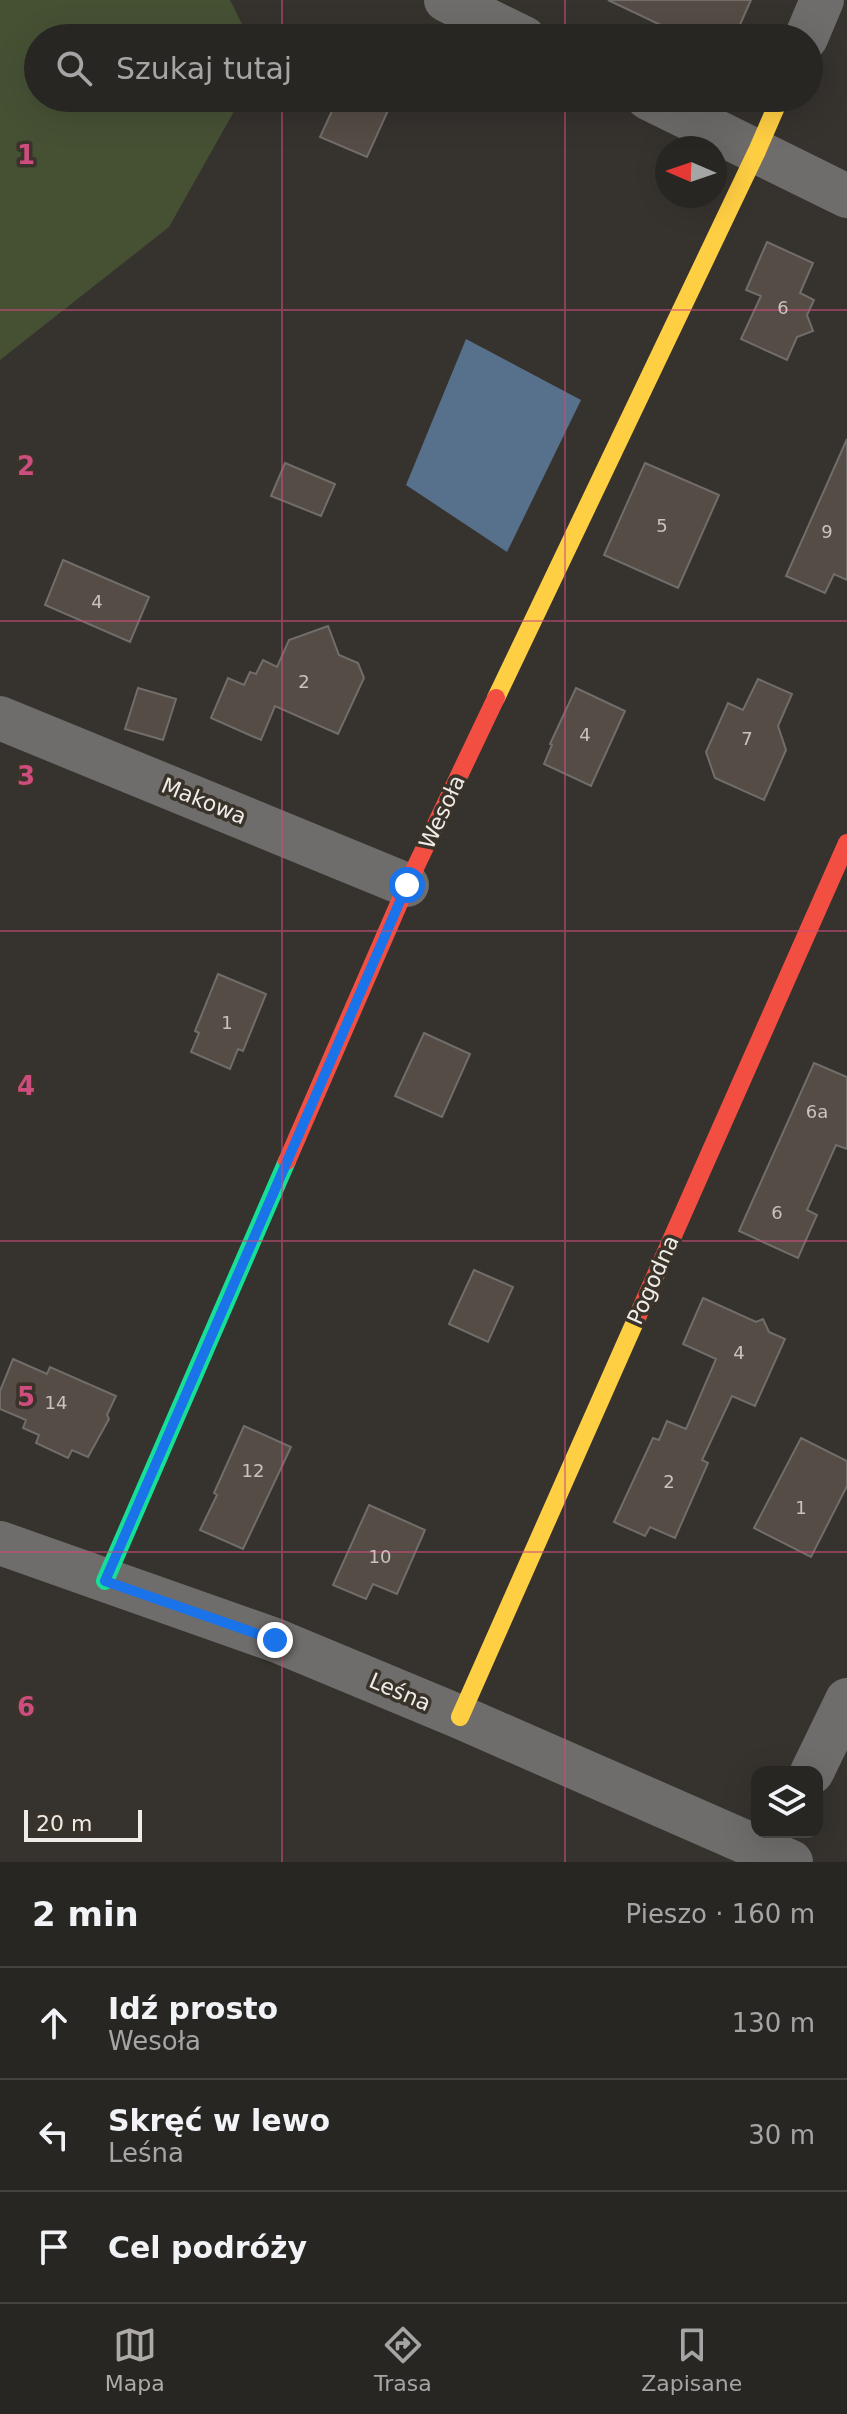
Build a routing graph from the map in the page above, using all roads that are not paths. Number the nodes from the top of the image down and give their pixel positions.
1 (446, 0) edge
2 (822, 0) edge
3 (495, 24) edge
4 (812, 24) edge
5 (677, 112) edge
6 (774, 112) edge
7 (757, 151) junction
8 (847, 196) edge
9 (0, 718) edge
10 (847, 843) edge
11 (407, 885) junction
12 (0, 1543) edge
13 (105, 1581) junction
14 (847, 1700) edge
15 (460, 1717) junction
16 (815, 1766) edge
17 (782, 1849) edge

1 - 3 street
2 - 4 street
5 - 7 street
6 - 7 street, Wesoła
7 - 8 street
7 - 11 street, Wesoła
9 - 11 street, Makowa
10 - 15 street, Pogodna
11 - 13 street, Wesoła
12 - 13 street, Leśna
13 - 15 street, Leśna
14 - 16 street
15 - 17 street, Leśna

